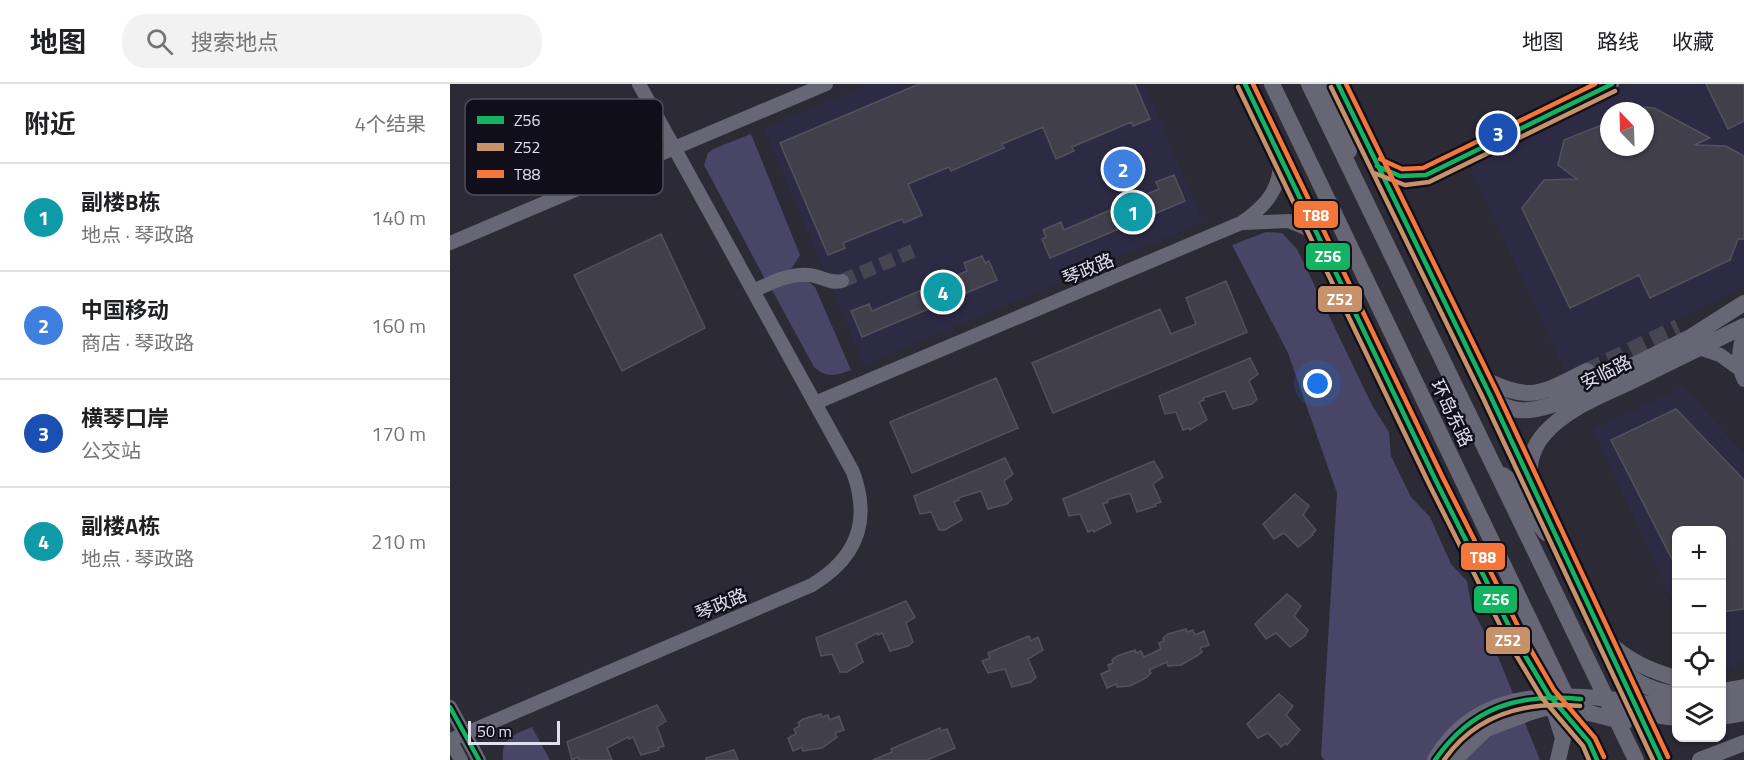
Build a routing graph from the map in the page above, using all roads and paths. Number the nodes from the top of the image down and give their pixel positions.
1 (639, 84) edge
2 (826, 84) edge
3 (1245, 84) edge
4 (1257, 84) edge
5 (1272, 84) edge
6 (1309, 84) edge
7 (1325, 84) edge
8 (1338, 84) edge
9 (1612, 84) edge
10 (647, 99) edge
11 (663, 129) edge
12 (1272, 140) junction
13 (674, 149) junction
14 (663, 154) edge
15 (1280, 156) junction
16 (1377, 166) junction
17 (1353, 172) junction
18 (564, 195) edge
19 (1241, 223) junction
20 (1317, 233) junction
21 (450, 243) edge
22 (842, 281) tunnel mouth
23 (753, 291) junction
24 (1744, 303) edge
25 (1744, 328) edge
26 (1699, 348) junction
27 (1374, 350) junction
28 (1587, 371) tunnel mouth
29 (1741, 374) edge
30 (1481, 378) junction
31 (1492, 399) junction
32 (815, 403) junction
33 (1456, 466) junction
34 (1498, 472) junction
35 (1534, 489) junction
36 (1563, 552) junction
37 (1601, 635) junction
38 (1615, 665) junction
39 (1672, 677) edge
40 (1744, 680) edge
41 (1726, 682) edge
42 (1744, 687) edge
43 (1726, 690) edge
44 (1548, 694) junction
45 (1672, 694) edge
46 (1580, 699) junction
47 (1744, 699) edge
48 (1726, 704) edge
49 (450, 707) edge
50 (1672, 707) edge
51 (1531, 712) junction
52 (1744, 713) edge
53 (1726, 716) edge
54 (1672, 718) edge
55 (1744, 725) edge
56 (1726, 727) edge
57 (1672, 728) edge
58 (465, 734) junction
59 (450, 740) edge
60 (1589, 742) junction
61 (1744, 743) edge
62 (461, 760) edge
63 (479, 760) edge
64 (1435, 760) edge
65 (1454, 760) edge
66 (1558, 760) edge
67 (1598, 760) edge
68 (1636, 760) edge
69 (1661, 760) edge
70 (1700, 760) edge

1 - 10 street, 琴政路
2 - 13 street
3 - 12 main road
4 - 12 main road
5 - 33 main road, 环岛东路
6 - 17 main road, 环岛东路
7 - 17 main road
8 - 16 main road
9 - 16 street
11 - 13 street, 琴政路
12 - 15 main road
13 - 14 street
13 - 23 street, 琴政路
15 - 19 street
15 - 20 main road
16 - 30 main road
17 - 34 main road, 环岛东路
18 - 21 street
19 - 20 street
19 - 32 street, 琴政路
20 - 27 main road
22 - 23 street
23 - 32 street, 琴政路
24 - 31 main road, 安临路
25 - 26 main road, 安临路
25 - 29 street
26 - 29 street
26 - 35 main road, 安临路
27 - 33 main road
27 - 44 main road
28 - 30 main road
30 - 31 main road
31 - 35 main road
32 - 58 street, 琴政路
33 - 60 main road, 环岛东路
34 - 36 main road
34 - 68 main road, 环岛东路
35 - 36 main road
36 - 37 main road
37 - 38 main road
37 - 39 main road
38 - 45 main road
38 - 69 main road
40 - 41 main road
42 - 43 main road
44 - 60 main road
44 - 66 main road
46 - 50 main road, bridge
46 - 51 main road, bridge
46 - 54 main road, bridge
46 - 64 main road, bridge
47 - 48 main road
49 - 58 street
51 - 57 main road, bridge
51 - 65 main road
52 - 53 main road
55 - 56 main road
58 - 59 street, 琴政路
58 - 63 street
59 - 62 street
60 - 67 main road, 环岛东路
61 - 70 main road

